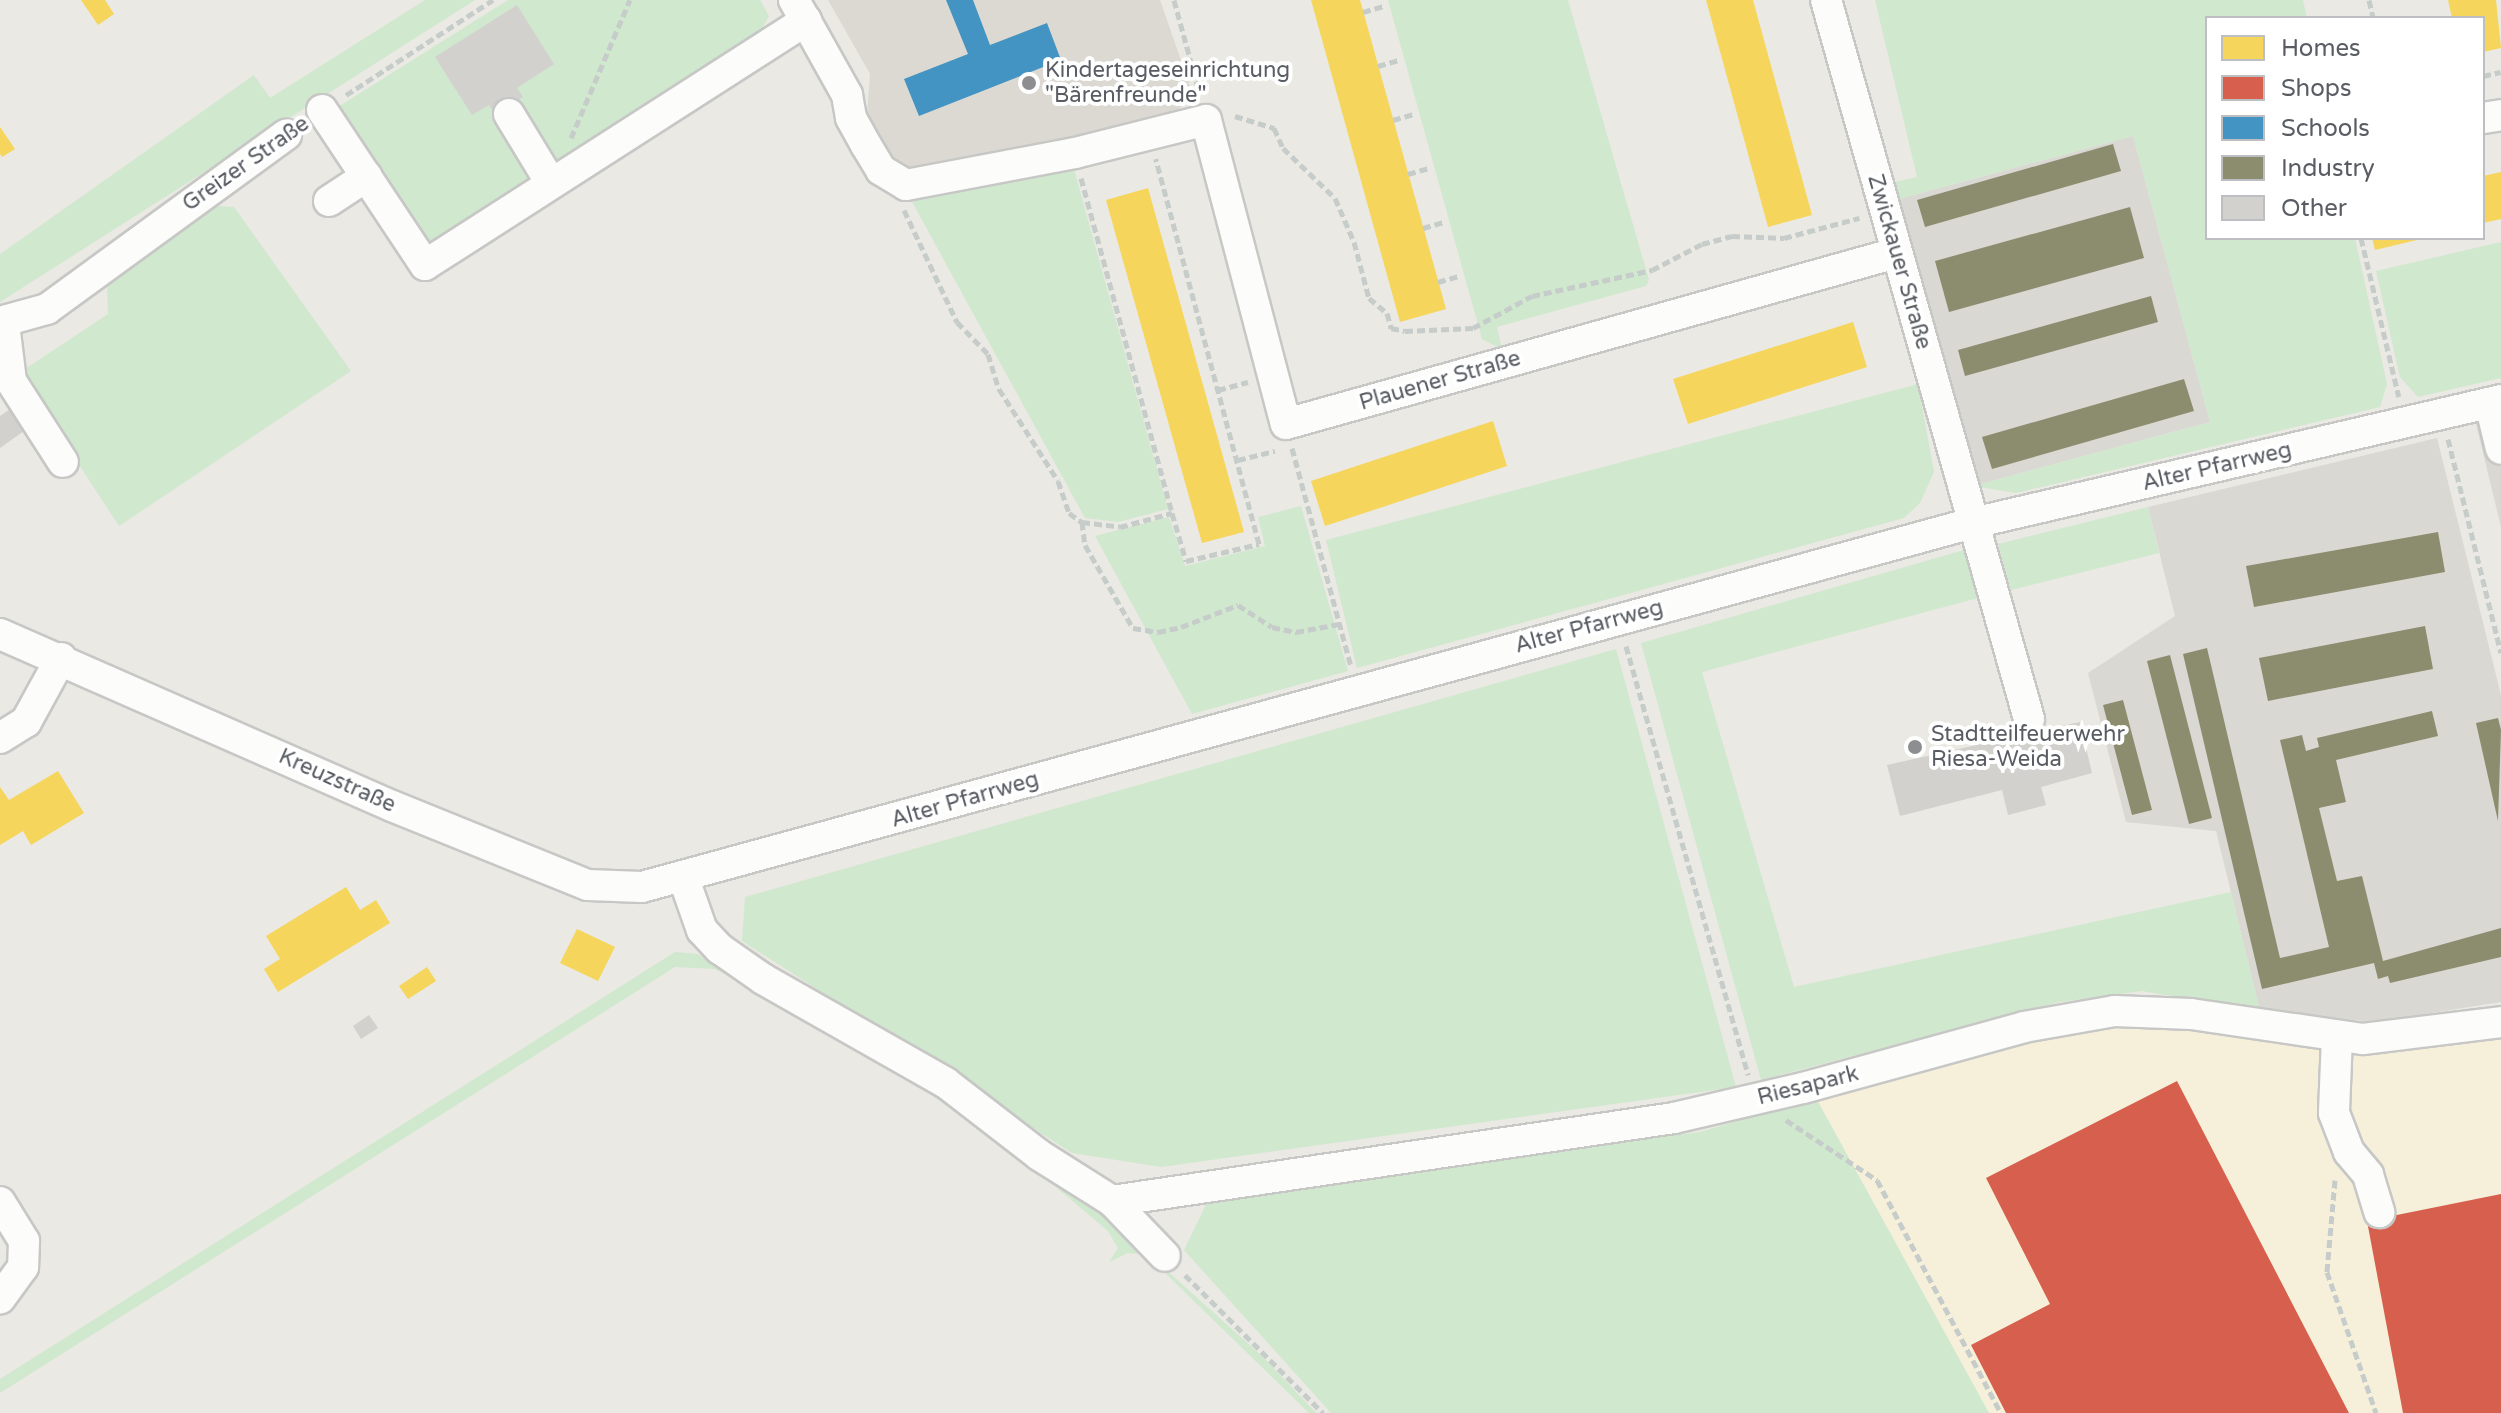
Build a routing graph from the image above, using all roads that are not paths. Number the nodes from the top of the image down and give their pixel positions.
1 (1826, 0) edge
2 (800, 10) edge
3 (322, 110) road end
4 (509, 114) dead end
5 (286, 135) dead end
6 (367, 176) junction
7 (551, 183) junction
8 (329, 201) dead end
9 (1896, 253) junction
10 (2, 323) edge
11 (2496, 402) edge
12 (2501, 449) edge
13 (63, 462) dead end
14 (1973, 523) junction
15 (0, 634) edge
16 (61, 658) junction
17 (2029, 719) dead end
18 (0, 738) edge
19 (684, 879) junction
20 (2501, 1022) edge
21 (2337, 1037) junction
22 (1112, 1201) junction
23 (0, 1202) edge
24 (2379, 1212) dead end
25 (1165, 1256) road end
26 (0, 1299) edge

1 - 9 street, Zwickauer Straße
2 - 7 street
2 - 9 street, Plauener Straße
3 - 6 street
4 - 7 street
5 - 10 street, Greizer Straße
6 - 7 street
6 - 8 street
9 - 14 street, Zwickauer Straße
10 - 13 street
11 - 12 street
11 - 14 street, Alter Pfarrweg
14 - 17 street, Zwickauer Straße
14 - 19 street, Alter Pfarrweg
15 - 16 street, Kreuzstraße
16 - 18 street
16 - 19 street, Kreuzstraße
19 - 22 street
20 - 21 street, Riesapark
21 - 22 street, Riesapark
21 - 24 street
22 - 25 street
23 - 26 street

